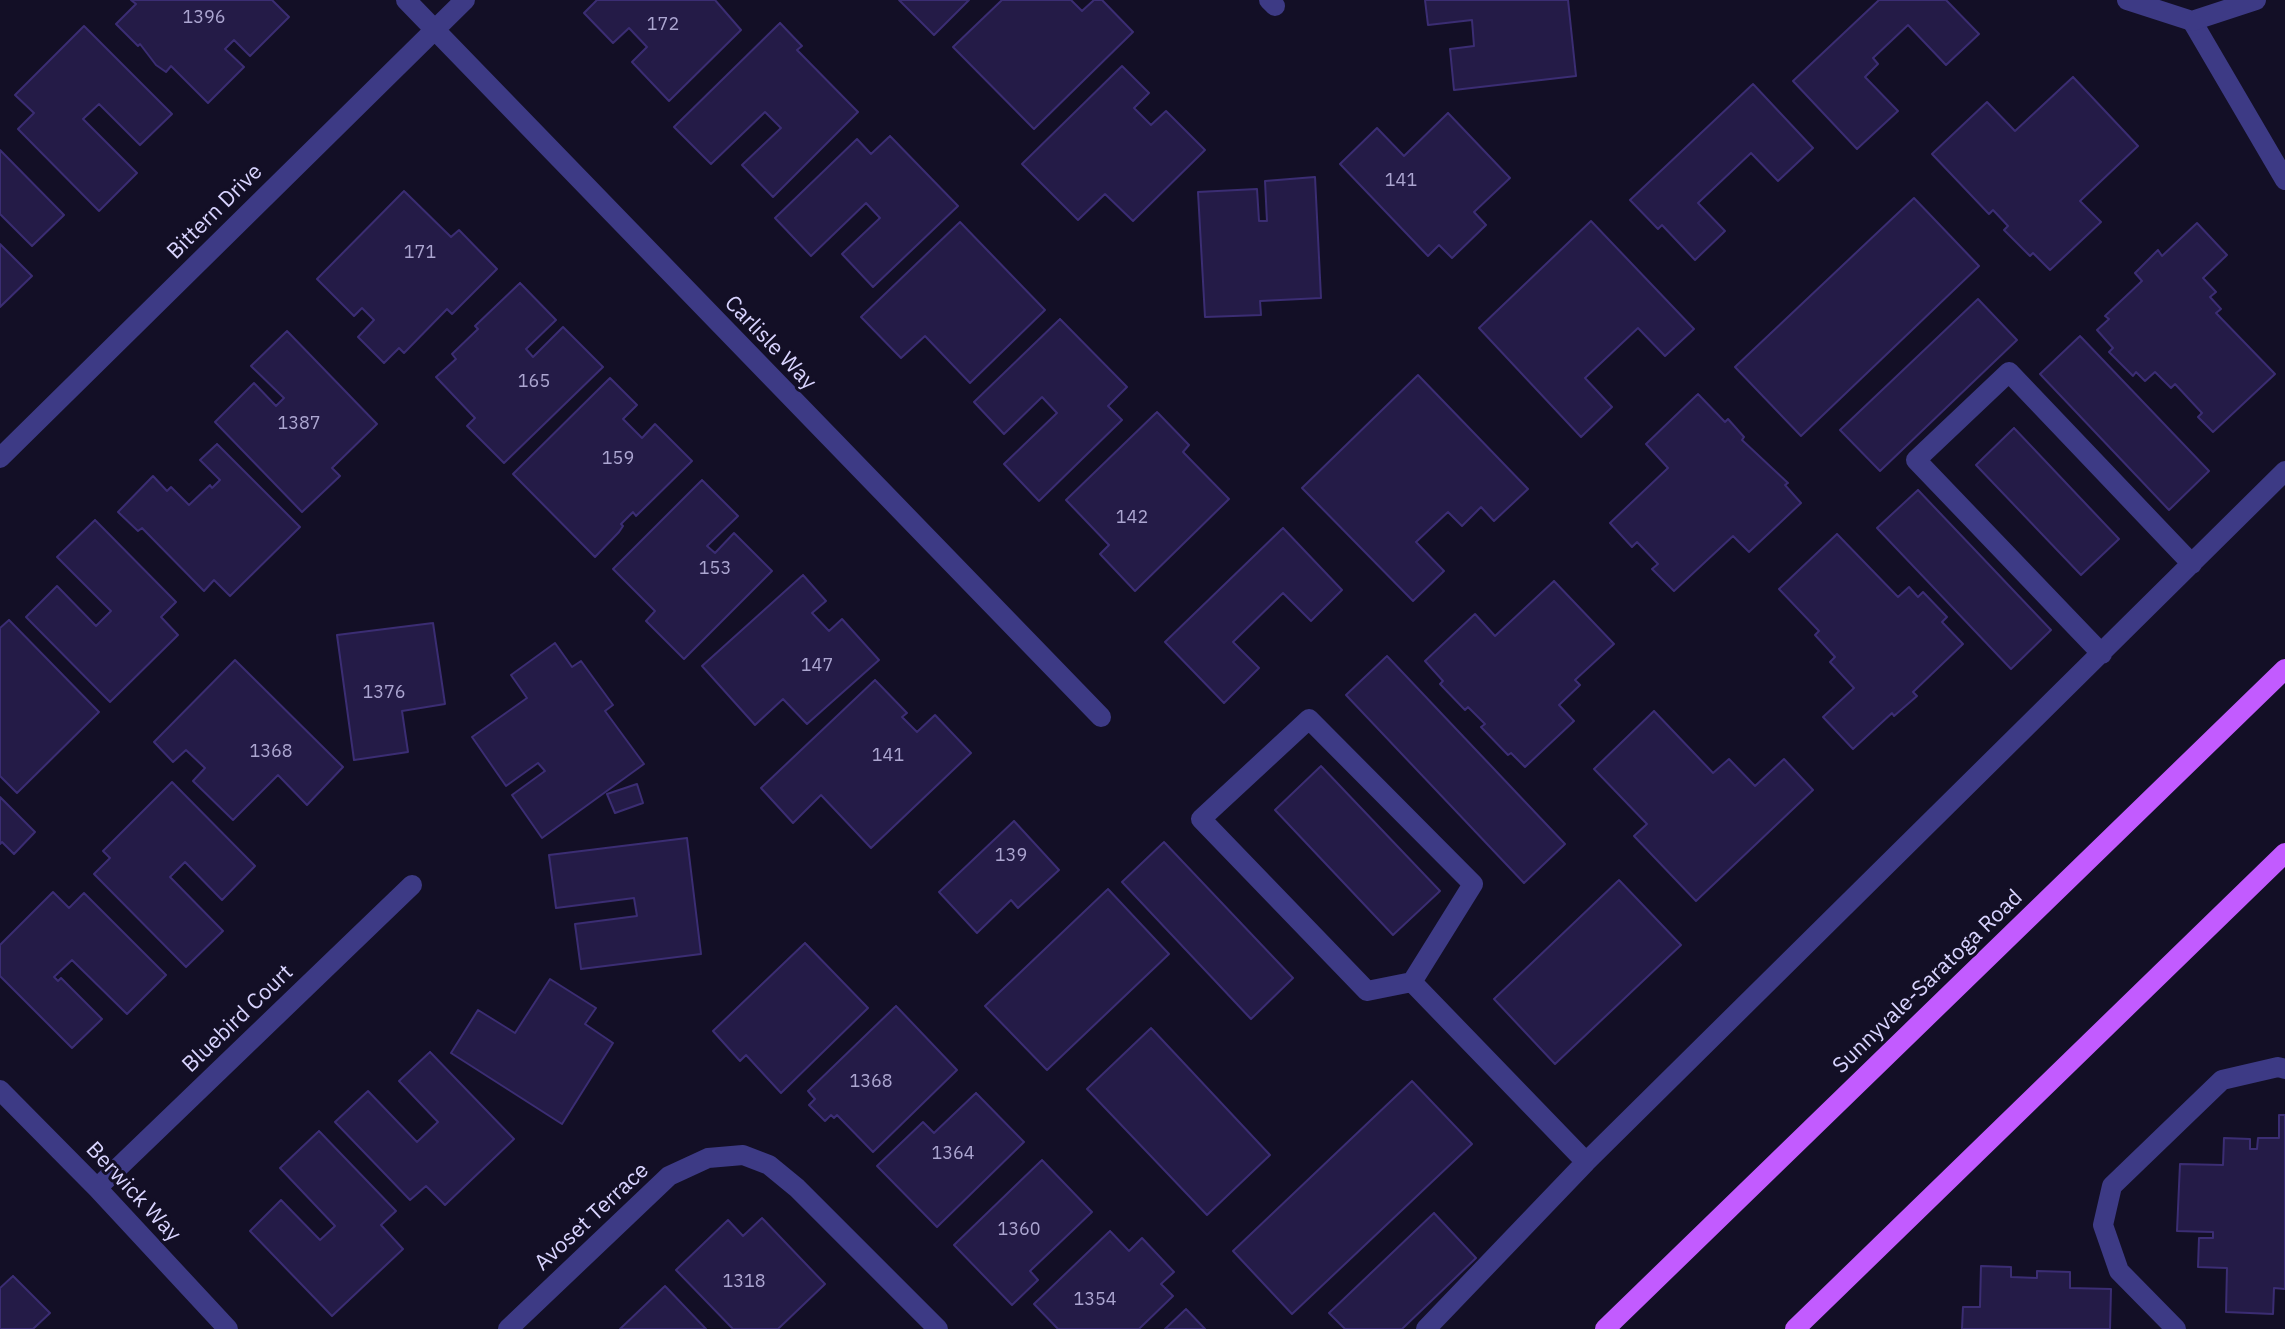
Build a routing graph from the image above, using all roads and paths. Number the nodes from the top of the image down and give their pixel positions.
1 (406, 0) edge
2 (465, 0) edge
3 (2127, 0) edge
4 (2256, 0) edge
5 (2192, 21) junction
6 (433, 30) junction
7 (2285, 180) edge
8 (0, 458) edge
9 (2285, 471) edge
10 (2192, 564) junction
11 (2102, 654) junction
12 (2285, 669) edge
13 (1101, 717) dead end
14 (2285, 853) edge
15 (412, 885) dead end
16 (1412, 982) junction
17 (2285, 1069) edge
18 (0, 1090) edge
19 (1586, 1162) junction
20 (97, 1188) junction
21 (228, 1329) edge
22 (508, 1329) edge
23 (938, 1329) edge
24 (1426, 1329) edge
25 (1605, 1329) edge
26 (1795, 1329) edge
27 (2176, 1329) edge

1 - 6 street, Carlisle Way
2 - 6 street, Bittern Drive
3 - 5 street
4 - 5 street
5 - 7 street
6 - 8 street, Bittern Drive
6 - 13 street, Carlisle Way
9 - 10 street
10 - 11 street
10 - 11 street
11 - 19 street
12 - 25 main road, Sunnyvale-Saratoga Road
14 - 26 main road
15 - 20 street, Bluebird Court
16 - 16 street
16 - 19 street
17 - 27 street
18 - 20 street, Berwick Way
19 - 24 street
20 - 21 street, Berwick Way
22 - 23 street, Avoset Terrace

